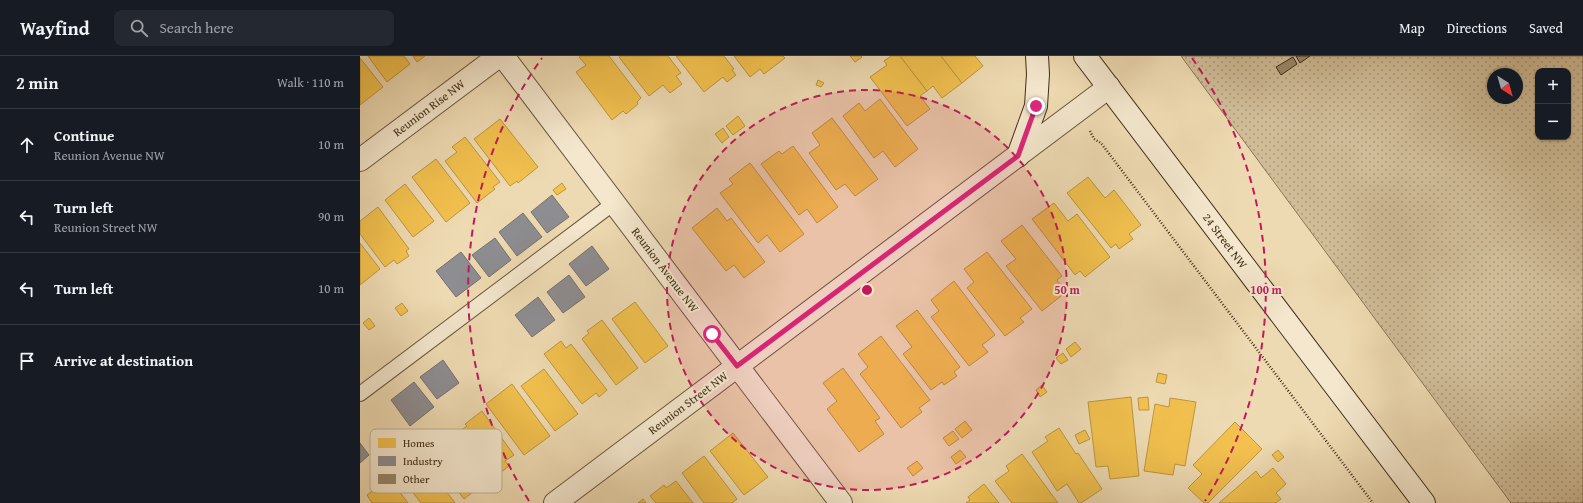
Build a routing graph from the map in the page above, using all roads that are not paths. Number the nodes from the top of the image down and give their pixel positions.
1 (499, 56) edge
2 (503, 56) edge
3 (1037, 56) edge
4 (1085, 56) edge
5 (1109, 88) junction
6 (1018, 156) junction
7 (360, 160) edge
8 (614, 203) junction
9 (737, 366) junction
10 (360, 394) edge
11 (555, 503) edge
12 (842, 503) edge
13 (1424, 503) edge

1 - 7 street, Reunion Rise NW
2 - 8 street, Reunion Avenue NW
3 - 6 street
4 - 5 street, 24 Street NW
5 - 6 street, Reunion Street NW
5 - 13 street, 24 Street NW
6 - 9 street, Reunion Street NW
8 - 9 street, Reunion Avenue NW
8 - 10 lane
9 - 11 street, Reunion Street NW
9 - 12 street, Reunion Avenue NW

